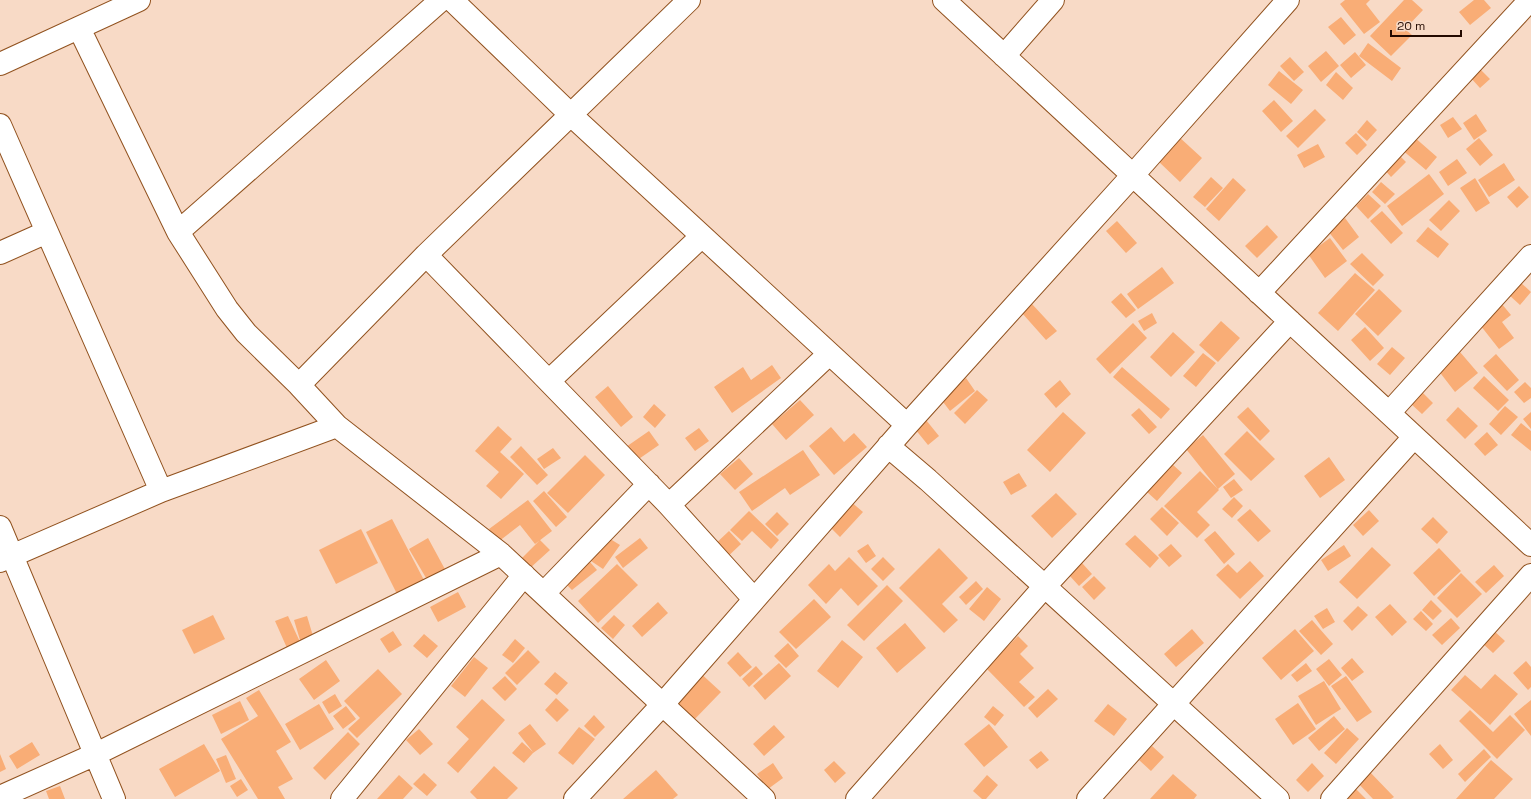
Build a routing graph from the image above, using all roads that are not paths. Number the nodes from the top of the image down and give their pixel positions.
1 (139, 0) edge
2 (441, 0) edge
3 (452, 0) edge
4 (689, 0) edge
5 (944, 0) edge
6 (1053, 0) edge
7 (1288, 0) edge
8 (1530, 0) edge
9 (79, 28) junction
10 (1004, 56) junction
11 (0, 64) edge
12 (571, 115) junction
13 (0, 125) edge
14 (1133, 175) junction
15 (47, 232) junction
16 (178, 232) junction
17 (702, 236) junction
18 (0, 253) edge
19 (426, 255) junction
20 (1531, 256) edge
21 (1259, 293) junction
22 (1290, 321) junction
23 (829, 354) junction
24 (549, 381) junction
25 (299, 385) junction
26 (1389, 413) junction
27 (906, 425) junction
28 (337, 426) junction
29 (1414, 437) junction
30 (888, 446) junction
31 (649, 484) junction
32 (160, 491) junction
33 (669, 505) junction
34 (0, 527) edge
35 (1528, 536) edge
36 (501, 554) junction
37 (6, 558) edge
38 (524, 575) junction
39 (1531, 575) edge
40 (1045, 586) junction
41 (544, 593) junction
42 (754, 600) junction
43 (663, 704) junction
44 (1174, 704) junction
45 (96, 754) junction
46 (0, 797) edge
47 (114, 799) edge
48 (342, 799) edge
49 (575, 799) edge
50 (764, 799) edge
51 (857, 799) edge
52 (1088, 799) edge
53 (1278, 799) edge
54 (1332, 799) edge

1 - 9 street
2 - 16 street
3 - 12 street
4 - 12 street
5 - 10 street
6 - 10 street
7 - 14 street
8 - 21 street
9 - 11 street
9 - 16 street
10 - 14 street
12 - 17 street
12 - 19 street
13 - 15 street
14 - 21 street
14 - 27 street
15 - 18 street
15 - 32 street
16 - 25 street
17 - 23 street
17 - 24 street
19 - 24 street
19 - 25 street
20 - 26 street
21 - 22 street
22 - 26 street
22 - 40 street
23 - 27 street
23 - 33 street
24 - 31 street
25 - 28 street
26 - 29 street
27 - 30 street
28 - 32 street
28 - 36 street
29 - 35 street
29 - 44 street
30 - 40 street
30 - 42 street
31 - 33 street
31 - 41 street
32 - 37 street
33 - 42 street
34 - 37 street
36 - 38 street
36 - 45 street
37 - 45 street
38 - 41 street
38 - 48 street
39 - 54 street
40 - 44 street
40 - 51 street
41 - 43 street
42 - 43 street
43 - 49 street
43 - 50 street
44 - 52 street
44 - 53 street
45 - 46 street
45 - 47 street

